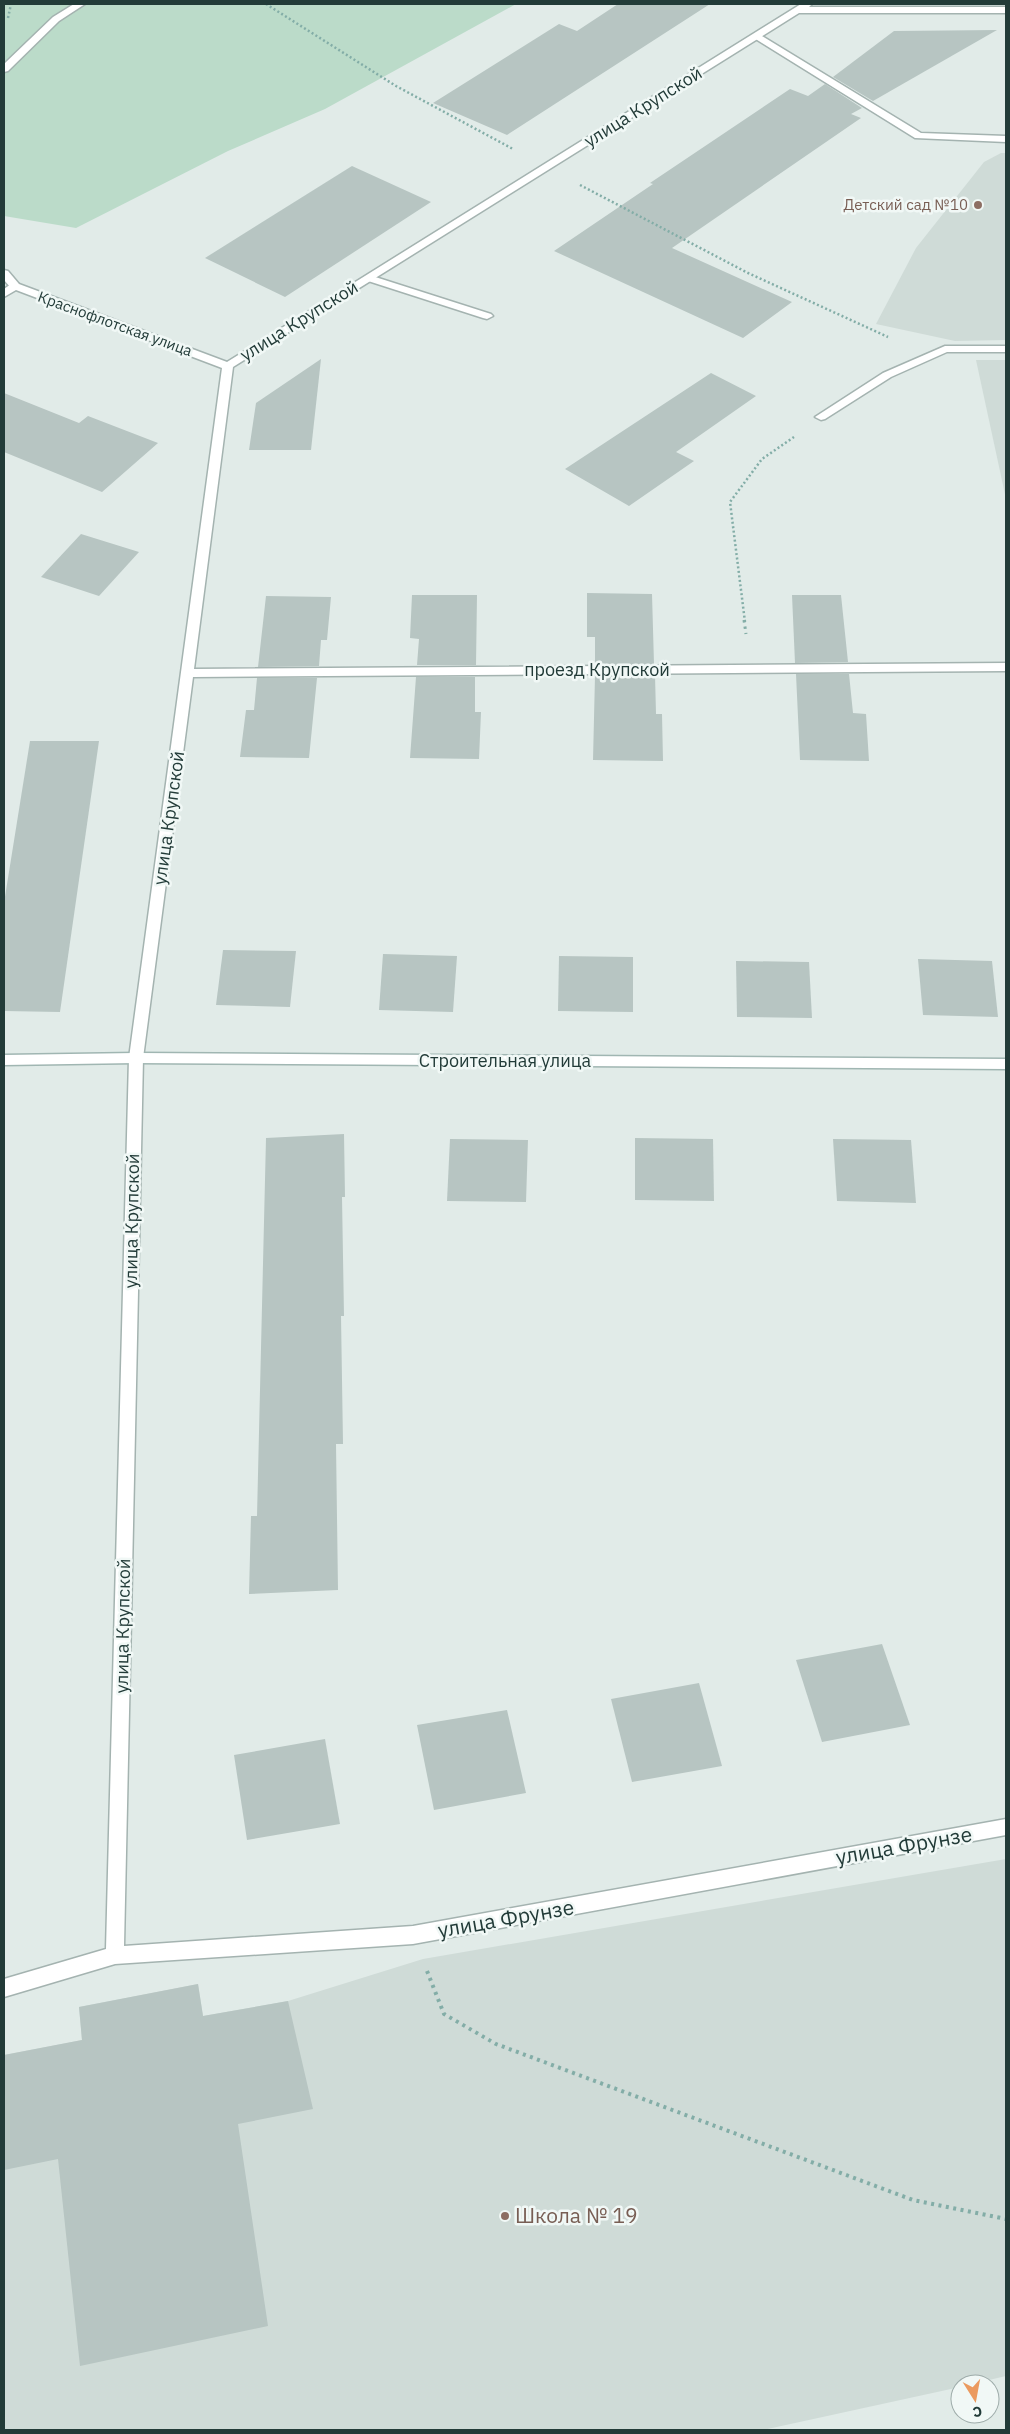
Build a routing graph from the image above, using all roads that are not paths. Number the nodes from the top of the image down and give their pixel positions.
1 (80, 4) edge
2 (803, 7) edge
3 (1006, 10) edge
4 (757, 36) junction
5 (4, 69) edge
6 (1006, 138) edge
7 (4, 273) edge
8 (369, 278) junction
9 (14, 286) junction
10 (4, 294) edge
11 (487, 316) dead end
12 (1006, 349) edge
13 (228, 366) junction
14 (822, 417) road end
15 (1006, 666) edge
16 (188, 673) junction
17 (136, 1058) junction
18 (4, 1060) edge
19 (1006, 1064) edge
20 (1006, 1827) edge
21 (115, 1955) junction
22 (4, 1988) edge

1 - 5 street
2 - 3 street
2 - 4 street, улица Крупской
4 - 6 street
4 - 8 street, улица Крупской
7 - 9 street
8 - 11 street
8 - 13 street, улица Крупской
9 - 10 street, Краснофлотская улица
9 - 13 street, Краснофлотская улица
12 - 14 street
13 - 16 street, улица Крупской
15 - 16 street, проезд Крупской
16 - 17 street, улица Крупской
17 - 18 street, Строительная улица
17 - 19 street, Строительная улица
17 - 21 street, улица Крупской
20 - 21 street, улица Фрунзе
21 - 22 street, улица Фрунзе

